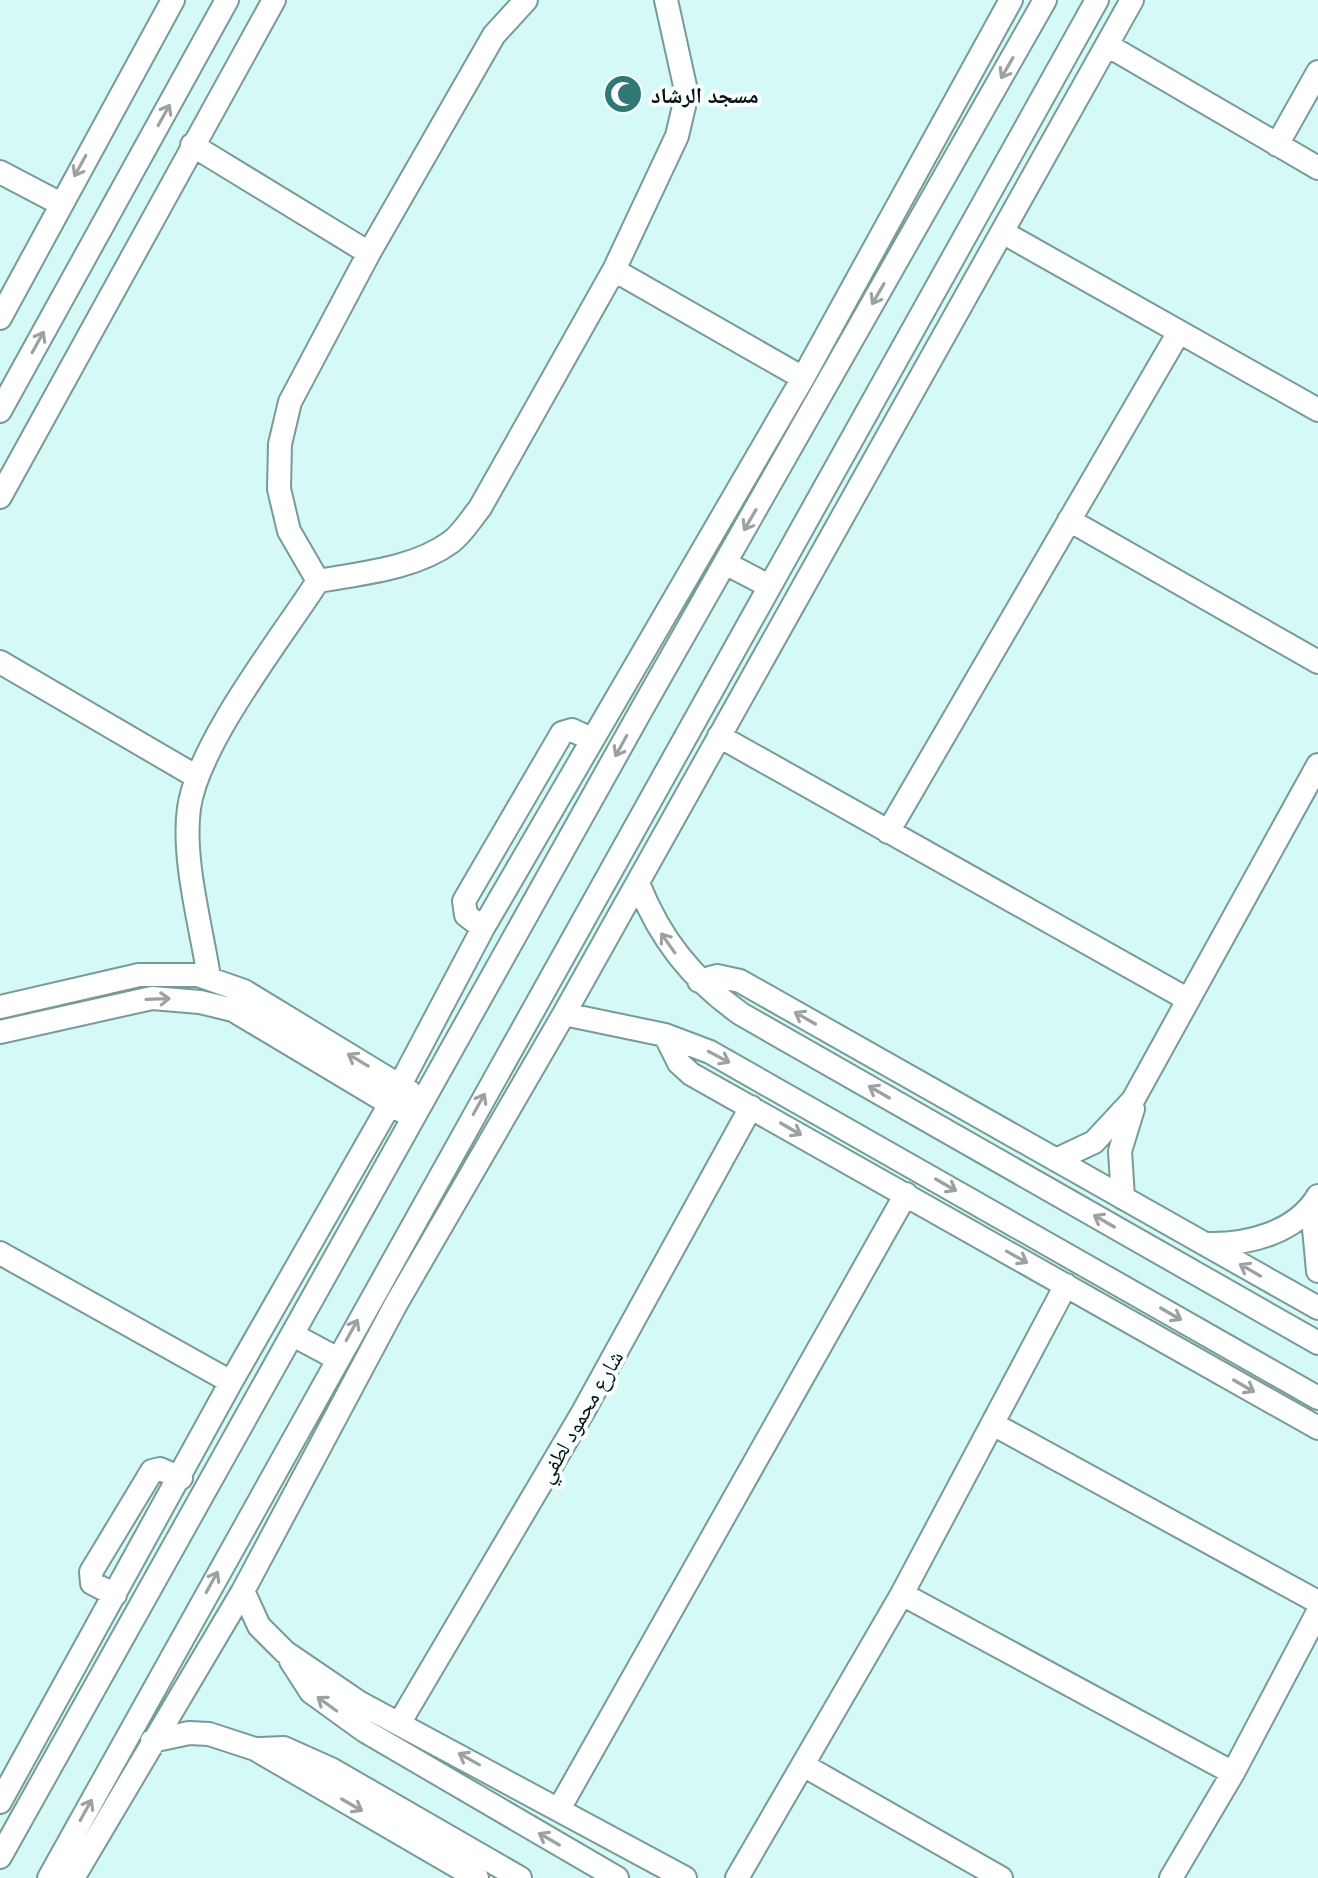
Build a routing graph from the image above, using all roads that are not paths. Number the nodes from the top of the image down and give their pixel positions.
1 (173, 0) edge
2 (227, 0) edge
3 (274, 0) edge
4 (526, 0) edge
5 (666, 0) edge
6 (1011, 0) edge
7 (1045, 0) edge
8 (1097, 0) edge
9 (1132, 0) edge
10 (1107, 45) junction
11 (1318, 72) edge
12 (192, 145) junction
13 (1277, 145) junction
14 (1318, 168) edge
15 (0, 172) edge
16 (59, 203) junction
17 (1004, 233) junction
18 (369, 253) junction
19 (614, 270) junction
20 (0, 318) edge
21 (1179, 332) junction
22 (803, 378) junction
23 (1318, 410) edge
24 (0, 411) edge
25 (0, 497) edge
26 (1069, 520) junction
27 (725, 563) junction
28 (318, 581) junction
29 (769, 586) junction
30 (0, 662) edge
31 (1318, 662) edge
32 (719, 736) junction
33 (1318, 765) edge
34 (197, 777) junction
35 (888, 832) junction
36 (638, 883) junction
37 (209, 977) junction
38 (699, 981) junction
39 (105, 983) junction
40 (53, 995) junction
41 (1187, 999) junction
42 (110, 1006) junction
43 (0, 1007) edge
44 (564, 1014) junction
45 (58, 1018) junction
46 (0, 1032) edge
47 (665, 1035) junction
48 (395, 1095) junction
49 (1133, 1100) junction
50 (751, 1107) junction
51 (420, 1110) junction
52 (1056, 1160) junction
53 (906, 1194) junction
54 (1123, 1198) junction
55 (1315, 1201) edge
56 (1205, 1244) junction
57 (0, 1253) edge
58 (1318, 1271) edge
59 (1066, 1285) junction
60 (1318, 1308) edge
61 (295, 1336) junction
62 (1318, 1343) edge
63 (336, 1358) junction
64 (231, 1382) junction
65 (1318, 1398) edge
66 (993, 1424) junction
67 (1318, 1428) edge
68 (181, 1478) junction
69 (243, 1591) junction
70 (902, 1594) junction
71 (115, 1595) junction
72 (1318, 1602) edge
73 (1318, 1612) edge
74 (285, 1652) junction
75 (400, 1722) junction
76 (152, 1741) junction
77 (255, 1749) junction
78 (803, 1765) junction
79 (1233, 1773) junction
80 (0, 1802) edge
81 (559, 1809) junction
82 (0, 1857) edge
83 (49, 1878) edge
84 (73, 1878) edge
85 (477, 1878) edge
86 (520, 1878) edge
87 (617, 1878) edge
88 (685, 1878) edge
89 (737, 1878) edge
90 (1001, 1878) edge
91 (1171, 1878) edge

1 -> 16 street
24 -> 2 street
3 - 12 street
4 - 18 street
5 - 19 street
6 - 22 street
7 -> 27 street
8 - 29 street
9 - 10 street
10 - 13 street
10 - 17 street
11 - 13 street
12 - 18 street
12 - 25 street
13 - 14 street
15 - 16 street
16 - 20 street
17 - 21 street
17 - 32 street
18 - 28 street
19 - 22 street
19 - 28 street
21 - 23 street
21 - 26 street
22 - 48 street
26 - 31 street
26 - 35 street
27 - 29 street
27 -> 51 street
28 - 34 street
63 -> 29 street
30 - 34 street
32 - 35 street
32 - 36 street
33 - 41 street
34 - 37 street
35 - 41 street
38 -> 36 street
36 - 44 street
37 - 39 street
48 -> 37 street
52 -> 38 street
62 -> 38 street
39 - 40 street
39 - 42 street
40 - 43 street
40 - 45 street
41 - 49 street
42 - 45 street
42 -> 48 street
44 - 47 street
44 - 69 street
45 - 46 street
47 - 50 street
47 -> 65 street
48 - 51 street
48 - 64 street
49 - 52 street
49 - 54 street
50 -> 53 street
50 - 75 street, شارع محمود لطفي
51 - 61 street
52 - 54 street
53 -> 59 street
53 - 81 street
54 - 56 street
55 - 56 street
55 - 58 street
60 -> 56 street
57 - 64 street
59 - 66 street
59 -> 67 street
61 - 63 street
61 - 82 street
83 -> 63 street
64 - 68 street
66 - 70 street
66 - 72 street
68 - 71 street
68 - 71 street
69 - 74 street
69 - 76 street
70 - 78 street
70 - 79 street
71 - 80 street
73 - 79 street
74 - 75 street
87 -> 74 street
81 -> 75 street
76 - 77 street
76 - 84 street
77 -> 85 street
77 - 86 street
78 - 89 street
78 - 90 street
79 - 91 street
81 - 88 street

